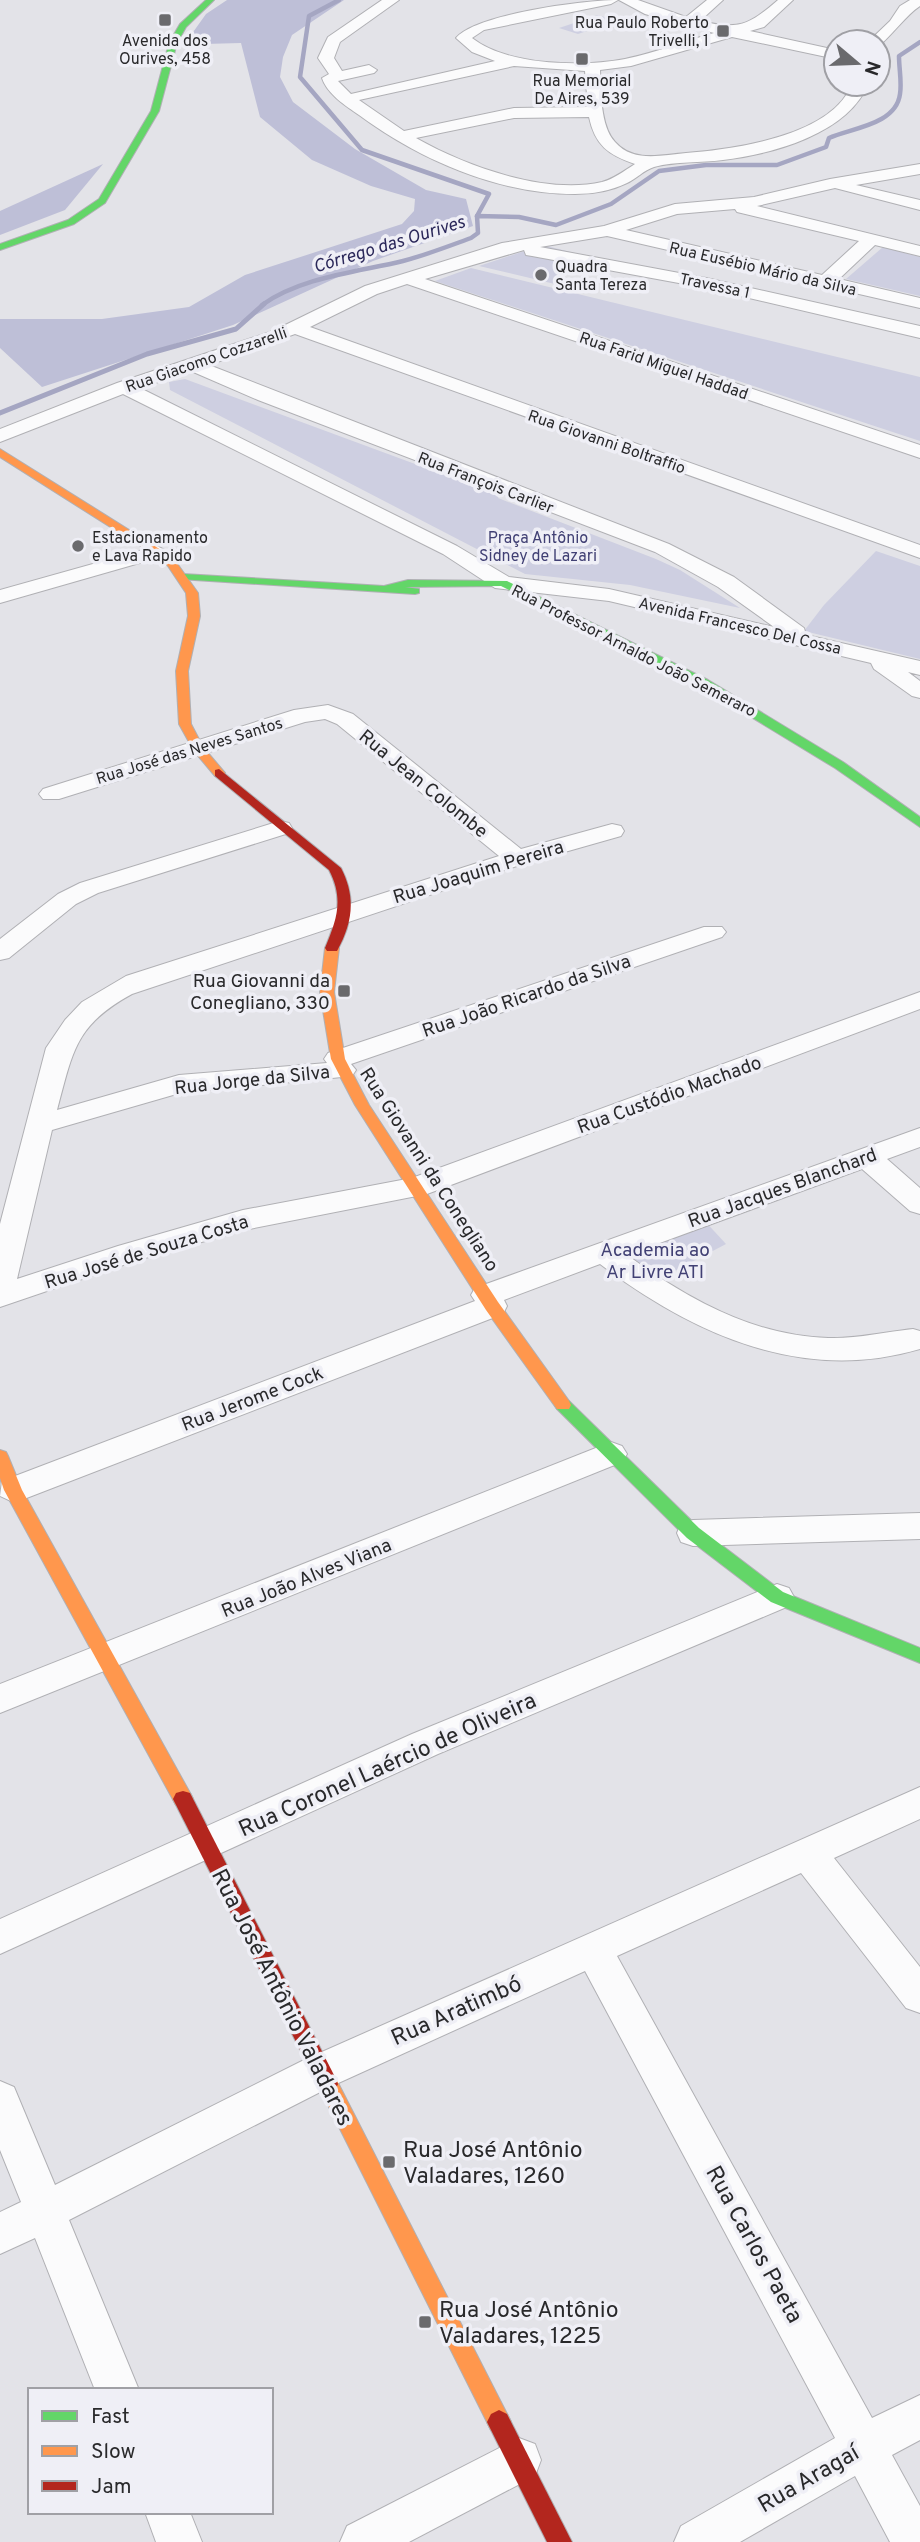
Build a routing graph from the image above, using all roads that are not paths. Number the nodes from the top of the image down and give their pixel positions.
1 (210, 0) edge
2 (392, 0) edge
3 (611, 0) edge
4 (626, 0) edge
5 (716, 0) edge
6 (786, 0) edge
7 (920, 0) edge
8 (689, 22) junction
9 (891, 28) edge
10 (738, 32) junction
11 (822, 52) edge
12 (524, 62) junction
13 (592, 66) junction
14 (369, 70) dead end
15 (338, 76) junction
16 (357, 96) dead end
17 (855, 98) edge
18 (597, 111) junction
19 (400, 137) junction
20 (648, 163) junction
21 (920, 169) edge
22 (830, 184) junction
23 (725, 204) junction
24 (920, 205) edge
25 (607, 231) junction
26 (872, 239) junction
27 (0, 247) edge
28 (508, 247) junction
29 (920, 251) edge
30 (408, 279) junction
31 (825, 282) junction
32 (920, 303) edge
33 (295, 328) junction
34 (920, 332) edge
35 (193, 365) junction
36 (124, 387) junction
37 (0, 436) edge
38 (0, 452) edge
39 (920, 452) edge
40 (450, 550) junction
41 (157, 552) junction
42 (920, 552) edge
43 (183, 577) junction
44 (467, 586) junction
45 (512, 588) junction
46 (0, 597) edge
47 (804, 640) junction
48 (871, 656) junction
49 (920, 668) edge
50 (920, 691) edge
51 (328, 712) joint
52 (198, 748) junction
53 (51, 794) dead end
54 (920, 823) edge
55 (280, 828) junction
56 (612, 831) dead end
57 (517, 858) junction
58 (346, 913) junction
59 (713, 932) dead end
60 (0, 952) edge
61 (920, 1000) edge
62 (340, 1064) junction
63 (41, 1124) junction
64 (920, 1137) edge
65 (866, 1157) junction
66 (417, 1187) junction
67 (11, 1189) edge
68 (920, 1204) edge
69 (605, 1253) junction
70 (0, 1289) edge
71 (0, 1296) edge
72 (489, 1301) junction
73 (913, 1340) dead end
74 (611, 1454) junction
75 (0, 1456) edge
76 (13, 1490) junction
77 (920, 1527) edge
78 (693, 1533) junction
79 (777, 1597) junction
80 (920, 1656) edge
81 (103, 1659) junction
82 (0, 1699) edge
83 (920, 1802) edge
84 (207, 1844) junction
85 (807, 1852) junction
86 (0, 1937) edge
87 (592, 1948) junction
88 (920, 1996) edge
89 (320, 2072) junction
90 (0, 2100) edge
91 (44, 2213) junction
92 (0, 2234) edge
93 (116, 2388) edge
94 (920, 2417) edge
95 (864, 2445) junction
96 (519, 2460) junction
97 (168, 2514) edge
98 (179, 2542) edge
99 (363, 2542) edge
100 (561, 2542) edge
101 (697, 2542) edge
102 (915, 2542) edge

1 - 27 street
2 - 15 street
3 - 12 street
4 - 8 street
5 - 8 street
6 - 10 street
7 - 9 street
8 - 10 street
10 - 11 street
10 - 13 street
12 - 13 street
12 - 16 street
13 - 18 street
14 - 15 street
15 - 19 street
17 - 20 street
18 - 19 street
18 - 20 street
19 - 20 street
21 - 22 street
22 - 23 street
22 - 24 street
23 - 25 street
23 - 26 street
25 - 28 street, Rua Giacomo Cozzarelli
25 - 31 street, Rua Eusébio Mário da Silva
26 - 29 street
26 - 31 street
28 - 30 street, Rua Giacomo Cozzarelli
28 - 34 street, Travessa 1
30 - 33 street, Rua Giacomo Cozzarelli
30 - 39 street, Rua Farid Miguel Haddad
31 - 32 street, Rua Eusébio Mário da Silva
33 - 35 street, Rua Giacomo Cozzarelli
33 - 42 street, Rua Giovanni Boltraffio
35 - 36 street, Rua Giacomo Cozzarelli
35 - 47 street, Rua François Carlier
36 - 37 street, Rua Giacomo Cozzarelli
36 - 40 street, Rua Professor Arnaldo João Semeraro
38 - 41 street
40 - 44 street
40 - 45 street, Rua Professor Arnaldo João Semeraro
41 - 43 street
41 - 46 street
43 - 44 street, Avenida Francesco Del Cossa
43 - 52 street
44 - 45 street, Avenida Francesco Del Cossa
45 - 47 street, Avenida Francesco Del Cossa
45 - 54 street, Rua Professor Arnaldo João Semeraro
47 - 48 street, Avenida Francesco Del Cossa
48 - 49 street, Avenida Francesco Del Cossa
48 - 50 street
51 - 52 street, Rua José das Neves Santos
51 - 57 street, Rua Jean Colombe
52 - 53 street, Rua José das Neves Santos
52 - 55 street
55 - 58 street
55 - 60 street
56 - 57 street, Rua Joaquim Pereira
57 - 58 street, Rua Joaquim Pereira
58 - 62 street, Rua Giovanni da Conegliano
58 - 63 street
59 - 62 street, Rua João Ricardo da Silva
61 - 66 street, Rua Custódio Machado
62 - 63 street, Rua Jorge da Silva
62 - 66 street, Rua Giovanni da Conegliano
63 - 67 street
64 - 65 street, Rua Jacques Blanchard
65 - 68 street
65 - 69 street, Rua Jacques Blanchard
66 - 71 street, Rua José de Souza Costa
66 - 72 street, Rua Giovanni da Conegliano
67 - 70 street
69 - 72 street, Rua Jacques Blanchard
69 - 73 street
72 - 74 street, Rua Giovanni da Conegliano
72 - 76 street, Rua Jerome Cock
74 - 78 street, Rua Giovanni da Conegliano
74 - 81 street, Rua João Alves Viana
75 - 76 street, Rua José Antônio Valadares
76 - 81 street, Rua José Antônio Valadares
77 - 78 street
78 - 79 street, Rua Giovanni da Conegliano
79 - 80 street, Rua Giovanni da Conegliano
79 - 84 street, Rua Coronel Laércio de Oliveira
81 - 82 street, Rua João Alves Viana
81 - 84 street, Rua José Antônio Valadares
83 - 85 street, Rua Aratimbó
84 - 86 street, Rua Coronel Laércio de Oliveira
84 - 89 street, Rua José Antônio Valadares
85 - 87 street, Rua Aratimbó
85 - 88 street
87 - 89 street, Rua Aratimbó
87 - 95 street, Rua Carlos Paeta
89 - 91 street, Rua Aratimbó
89 - 96 street, Rua José Antônio Valadares
90 - 91 street
91 - 92 street, Rua Aratimbó
91 - 93 street
94 - 95 street, Rua Aragaí
95 - 101 street, Rua Aragaí
95 - 102 street, Rua Carlos Paeta
96 - 99 street
96 - 100 street, Rua José Antônio Valadares
97 - 98 street

